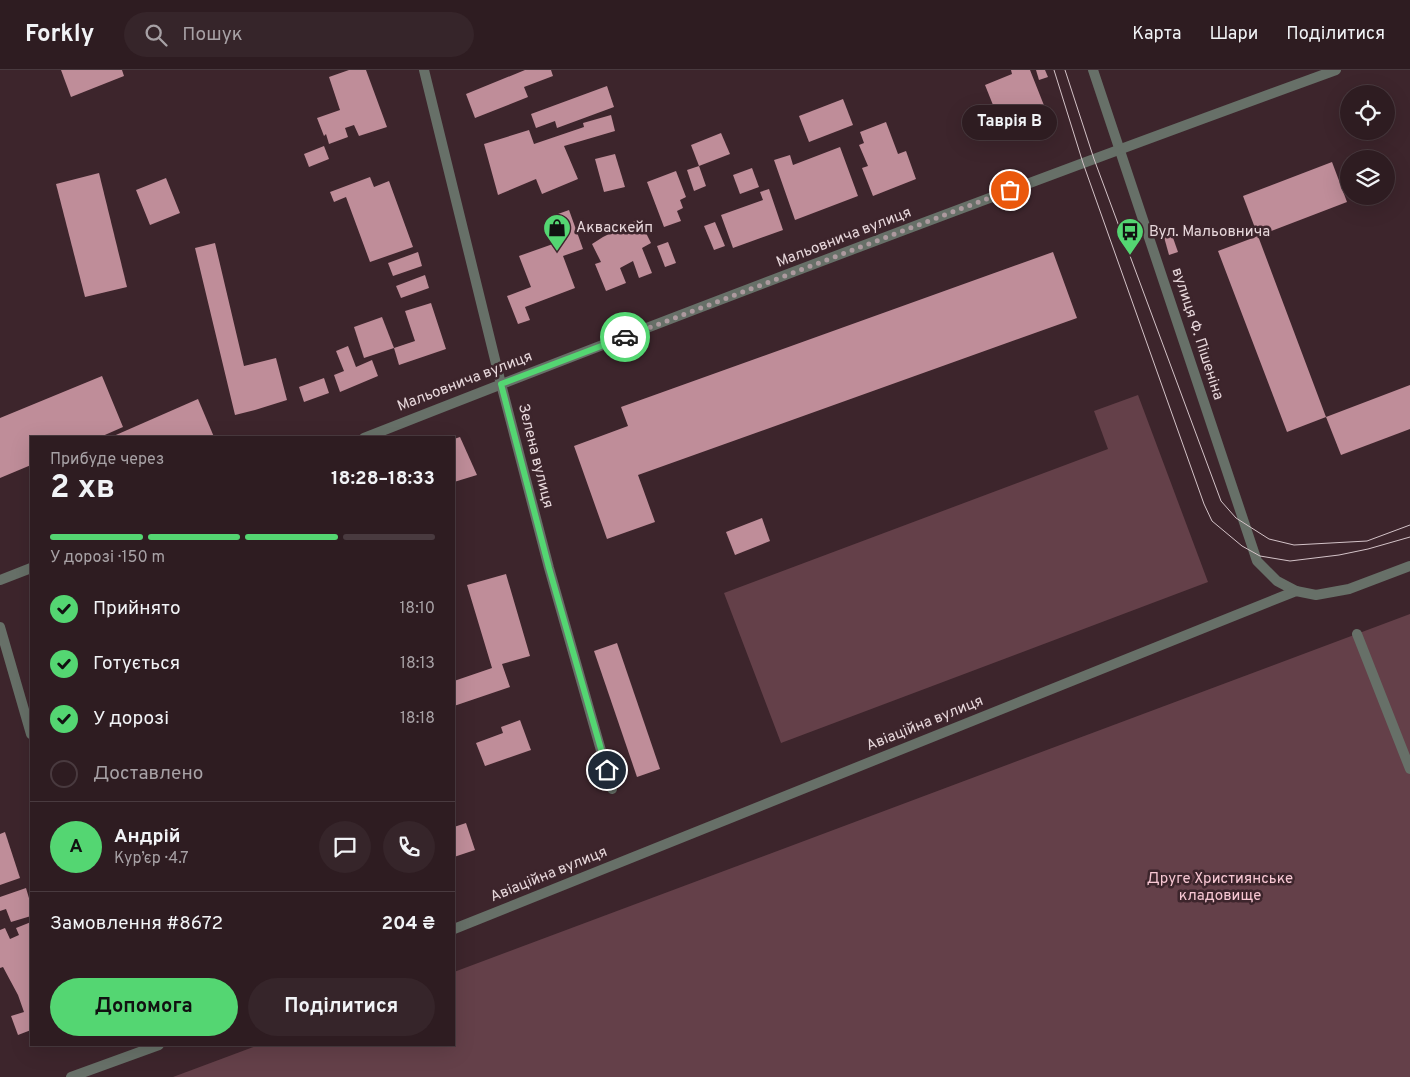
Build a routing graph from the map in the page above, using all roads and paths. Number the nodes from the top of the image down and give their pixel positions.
1 (424, 70) edge
2 (1094, 70) edge
3 (1336, 70) edge
4 (1120, 149) junction
5 (501, 384) junction
6 (369, 436) edge
7 (1410, 566) edge
8 (30, 568) edge
9 (0, 580) edge
10 (1296, 591) junction
11 (0, 627) edge
12 (1357, 634) dead end
13 (30, 731) edge
14 (1410, 768) edge
15 (612, 789) dead end
16 (455, 930) edge
17 (156, 1046) edge
18 (70, 1077) edge

1 - 5 street, Зелена вулиця
2 - 4 street, вулиця Ф. Пішеніна
3 - 4 street, Мальовнича вулиця
4 - 5 street, Мальовнича вулиця
4 - 10 street, вулиця Ф. Пішеніна
5 - 6 street, Мальовнича вулиця
5 - 15 street, Зелена вулиця
7 - 10 street, Авіаційна вулиця
8 - 9 street
10 - 16 street, Авіаційна вулиця
11 - 13 street
12 - 14 street
17 - 18 street

